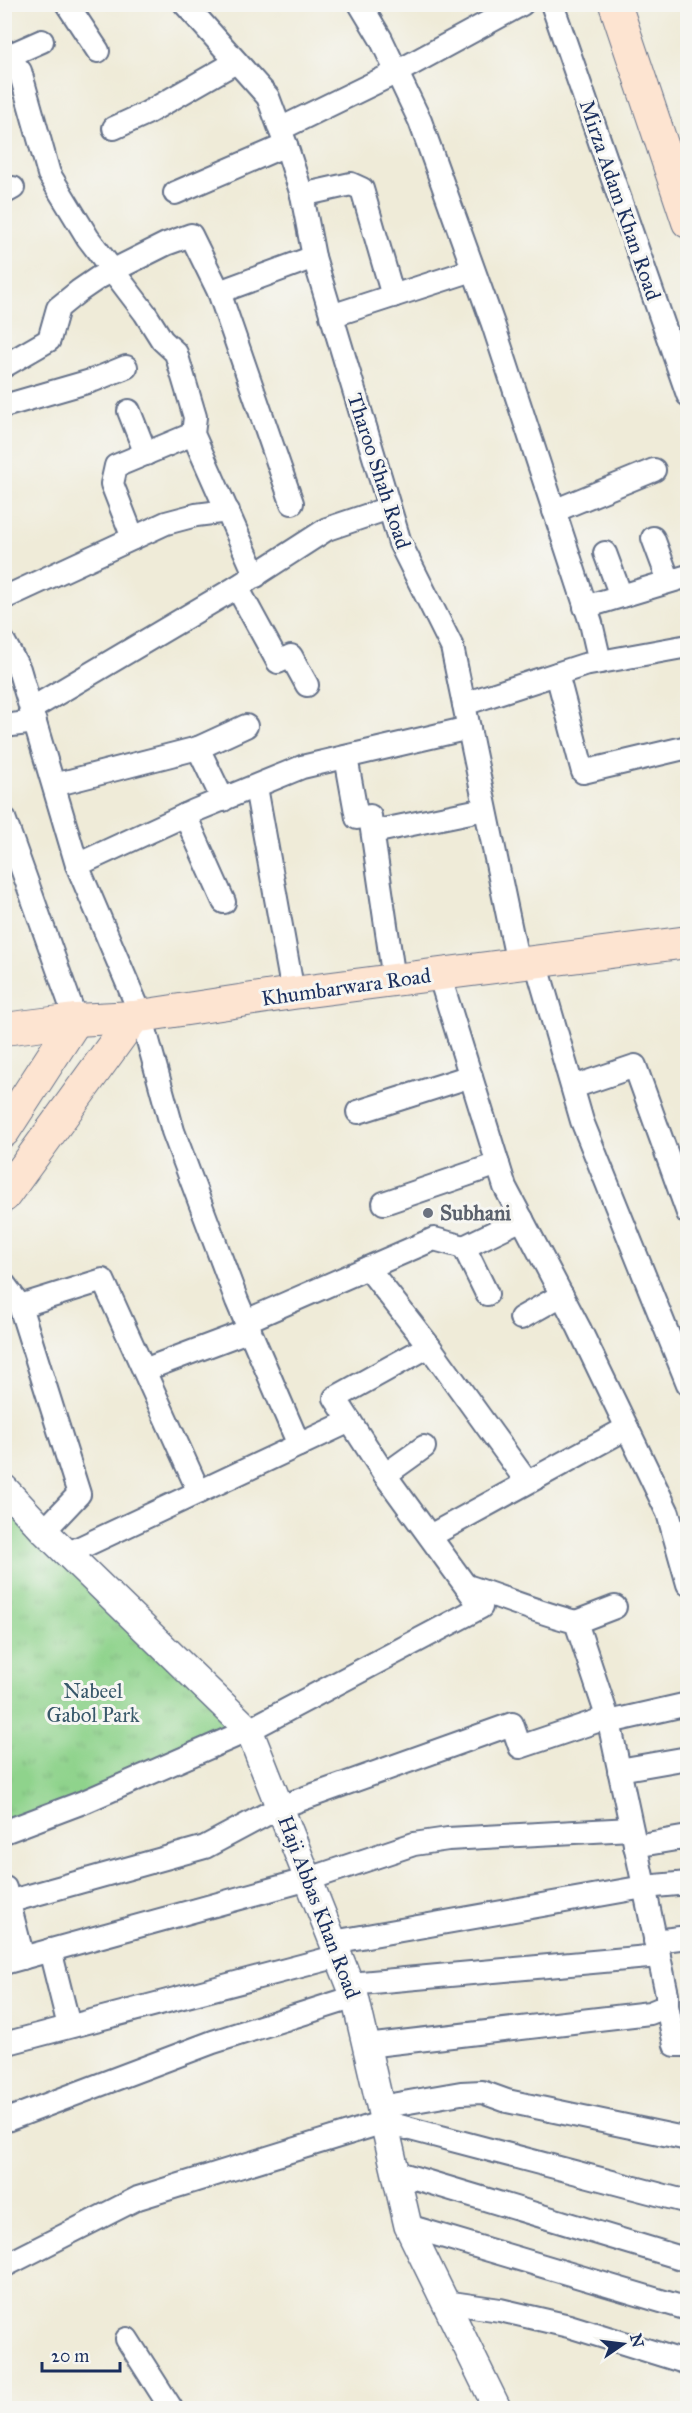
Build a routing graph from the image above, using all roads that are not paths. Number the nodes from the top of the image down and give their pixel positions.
1 (68, 4) edge
2 (185, 4) edge
3 (360, 4) edge
4 (522, 4) edge
5 (552, 4) edge
6 (615, 4) edge
7 (42, 41) dead end
8 (98, 51) dead end
9 (6, 54) edge
10 (236, 62) junction
11 (397, 72) junction
12 (114, 128) dead end
13 (283, 137) junction
14 (175, 193) dead end
15 (302, 195) junction
16 (687, 222) edge
17 (314, 257) junction
18 (114, 270) junction
19 (473, 270) junction
20 (219, 292) junction
21 (393, 296) junction
22 (331, 316) junction
23 (4, 366) edge
24 (126, 367) dead end
25 (687, 395) edge
26 (4, 406) edge
27 (129, 411) dead end
28 (193, 434) junction
29 (146, 454) junction
30 (654, 470) dead end
31 (292, 503) dead end
32 (389, 508) junction
33 (228, 511) junction
34 (554, 511) junction
35 (133, 538) junction
36 (653, 538) dead end
37 (605, 553) dead end
38 (678, 579) edge
39 (246, 581) junction
40 (621, 596) junction
41 (4, 598) edge
42 (585, 607) junction
43 (4, 642) edge
44 (687, 646) edge
45 (600, 662) junction
46 (12, 670) edge
47 (557, 674) junction
48 (307, 685) dead end
49 (464, 704) junction
50 (33, 716) junction
51 (4, 726) edge
52 (246, 726) dead end
53 (469, 728) junction
54 (687, 747) edge
55 (198, 748) junction
56 (346, 757) junction
57 (54, 785) junction
58 (256, 787) junction
59 (223, 800) junction
60 (485, 809) junction
61 (185, 815) junction
62 (4, 818) edge
63 (373, 832) junction
64 (77, 865) junction
65 (224, 902) dead end
66 (687, 942) edge
67 (527, 963) junction
68 (439, 974) junction
69 (394, 980) junction
70 (293, 993) junction
71 (138, 1016) junction
72 (76, 1020) junction
73 (4, 1029) edge
74 (471, 1076) junction
75 (573, 1087) junction
76 (358, 1112) dead end
77 (4, 1131) edge
78 (498, 1164) junction
79 (4, 1196) edge
80 (384, 1203) dead end
81 (687, 1213) edge
82 (522, 1219) junction
83 (464, 1247) junction
84 (368, 1268) junction
85 (4, 1284) edge
86 (487, 1294) dead end
87 (562, 1295) junction
88 (20, 1306) junction
89 (521, 1318) dead end
90 (248, 1325) junction
91 (429, 1346) junction
92 (144, 1370) junction
93 (687, 1384) edge
94 (350, 1420) junction
95 (627, 1428) junction
96 (299, 1445) junction
97 (424, 1447) dead end
98 (385, 1474) junction
99 (527, 1482) junction
100 (4, 1488) edge
101 (199, 1492) junction
102 (44, 1531) junction
103 (430, 1536) junction
104 (69, 1553) junction
105 (687, 1584) edge
106 (468, 1586) junction
107 (615, 1607) dead end
108 (576, 1622) junction
109 (687, 1704) edge
110 (608, 1720) junction
111 (249, 1730) junction
112 (687, 1758) edge
113 (619, 1770) junction
114 (280, 1807) junction
115 (4, 1832) edge
116 (687, 1837) edge
117 (633, 1838) junction
118 (309, 1880) junction
119 (687, 1883) edge
120 (644, 1887) junction
121 (6, 1897) edge
122 (687, 1937) edge
123 (657, 1948) junction
124 (336, 1949) junction
125 (50, 1950) junction
126 (14, 1960) edge
127 (352, 1991) junction
128 (674, 1998) edge
129 (69, 2026) junction
130 (4, 2044) edge
131 (687, 2045) edge
132 (366, 2046) junction
133 (382, 2115) junction
134 (4, 2121) edge
135 (687, 2139) edge
136 (395, 2172) junction
137 (687, 2202) edge
138 (408, 2226) junction
139 (687, 2260) edge
140 (4, 2266) edge
141 (445, 2302) junction
142 (687, 2309) edge
143 (127, 2339) dead end
144 (687, 2363) edge
145 (171, 2409) edge
146 (497, 2409) edge

1 - 8 street
2 - 10 street, Tharoo Shah Road
3 - 11 street
4 - 11 street
5 - 25 street, Mirza Adam Khan Road
6 - 16 main road
7 - 9 street
9 - 18 street
10 - 12 street
10 - 13 street, Tharoo Shah Road
11 - 13 street
11 - 19 street
13 - 14 street
13 - 15 street, Tharoo Shah Road
15 - 17 street, Tharoo Shah Road
15 - 21 street
17 - 20 street
17 - 22 street, Tharoo Shah Road
18 - 20 street
18 - 23 street
18 - 28 street
19 - 21 street
19 - 34 street
20 - 31 street
21 - 22 street
22 - 32 street, Tharoo Shah Road
24 - 26 street
27 - 29 street
28 - 29 street
28 - 33 street
29 - 35 street
30 - 34 street
32 - 39 street
32 - 49 street, Tharoo Shah Road
33 - 35 street
33 - 39 street
34 - 42 street
35 - 41 street
36 - 38 street
37 - 40 street
38 - 40 street
39 - 48 street
39 - 50 street
40 - 42 street
42 - 45 street
43 - 46 street
44 - 45 street
45 - 47 street
46 - 50 street
47 - 49 street
47 - 54 street
49 - 53 street, Tharoo Shah Road
50 - 51 street
50 - 57 street
52 - 55 street
53 - 56 street
53 - 60 street, Tharoo Shah Road
55 - 57 street
55 - 59 street
56 - 58 street
56 - 63 street
57 - 64 street
58 - 59 street
58 - 70 street
59 - 61 street
60 - 63 street
60 - 67 street, Tharoo Shah Road
61 - 64 street
61 - 65 street
62 - 72 street
63 - 69 street
64 - 71 street
66 - 67 main road, Khumbarwara Road
67 - 68 main road, Khumbarwara Road
67 - 75 street, Tharoo Shah Road
68 - 69 main road, Khumbarwara Road
68 - 74 street
69 - 70 main road, Khumbarwara Road
70 - 71 main road, Khumbarwara Road
71 - 72 main road, Khumbarwara Road
71 - 79 main road
71 - 90 street
72 - 73 main road, Khumbarwara Road
72 - 77 main road
74 - 76 street
74 - 78 street
75 - 81 street
75 - 93 street, Tharoo Shah Road
78 - 80 street
78 - 82 street
82 - 83 street
82 - 87 street
83 - 84 street
83 - 86 street
84 - 90 street
84 - 91 street
85 - 88 street
87 - 89 street
87 - 95 street
88 - 92 street
88 - 102 street
90 - 92 street
90 - 96 street
91 - 94 street
91 - 99 street
92 - 101 street
94 - 96 street
94 - 98 street
95 - 99 street
95 - 105 street
96 - 101 street
97 - 98 street
98 - 103 street
99 - 103 street
100 - 102 street, Haji Abbas Khan Road
101 - 104 street
102 - 104 street, Haji Abbas Khan Road
103 - 106 street
104 - 111 street, Haji Abbas Khan Road
106 - 108 street
106 - 111 street
107 - 108 street
108 - 110 street
109 - 110 street
110 - 113 street
110 - 114 street
111 - 114 street, Haji Abbas Khan Road
111 - 115 street
112 - 113 street
113 - 117 street
114 - 118 street, Haji Abbas Khan Road
114 - 121 street
116 - 117 street
117 - 118 street
117 - 120 street
118 - 124 street, Haji Abbas Khan Road
118 - 125 street
119 - 120 street
120 - 123 street
120 - 124 street
121 - 126 street
122 - 123 street
123 - 127 street
123 - 128 street
124 - 127 street, Haji Abbas Khan Road
124 - 129 street
125 - 126 street
125 - 129 street
127 - 132 street, Haji Abbas Khan Road
127 - 134 street
128 - 131 street
128 - 132 street
129 - 130 street
132 - 133 street, Haji Abbas Khan Road
133 - 135 street
133 - 136 street, Haji Abbas Khan Road
133 - 137 street
133 - 140 street
136 - 138 street, Haji Abbas Khan Road
136 - 139 street
138 - 141 street, Haji Abbas Khan Road
138 - 142 street
141 - 144 street
141 - 146 street, Haji Abbas Khan Road
143 - 145 street

